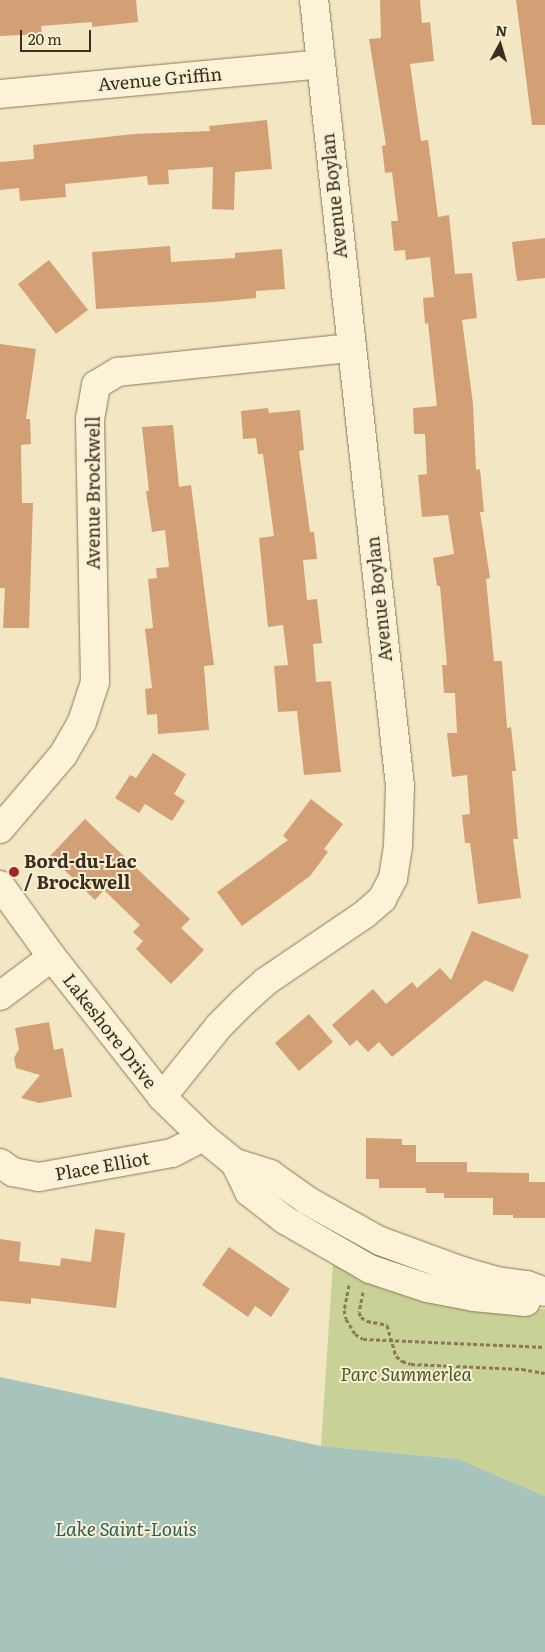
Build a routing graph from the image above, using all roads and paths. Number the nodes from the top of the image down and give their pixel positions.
1 (314, 0) edge
2 (321, 64) junction
3 (0, 94) edge
4 (350, 348) junction
5 (0, 829) edge
6 (0, 885) edge
7 (52, 957) junction
8 (0, 996) edge
9 (162, 1097) junction
10 (203, 1137) junction
11 (0, 1163) edge
12 (235, 1163) junction
13 (350, 1280) dead end
14 (365, 1287) dead end
15 (545, 1292) edge
16 (545, 1297) edge
17 (392, 1341) junction
18 (545, 1347) edge
19 (545, 1373) edge

1 - 2 street, Avenue Boylan
2 - 3 street, Avenue Griffin
2 - 4 street, Avenue Boylan
4 - 5 street, Avenue Brockwell
4 - 9 street, Avenue Boylan
6 - 7 street, Lakeshore Drive
7 - 8 street
7 - 9 street, Lakeshore Drive
9 - 10 street, Lakeshore Drive
10 - 11 street, Place Elliot
10 - 12 street, Lakeshore Drive
12 - 15 street, Lakeshore Drive
12 - 16 street, Lakeshore Drive
13 - 17 path
14 - 17 path
17 - 18 path
17 - 19 path

